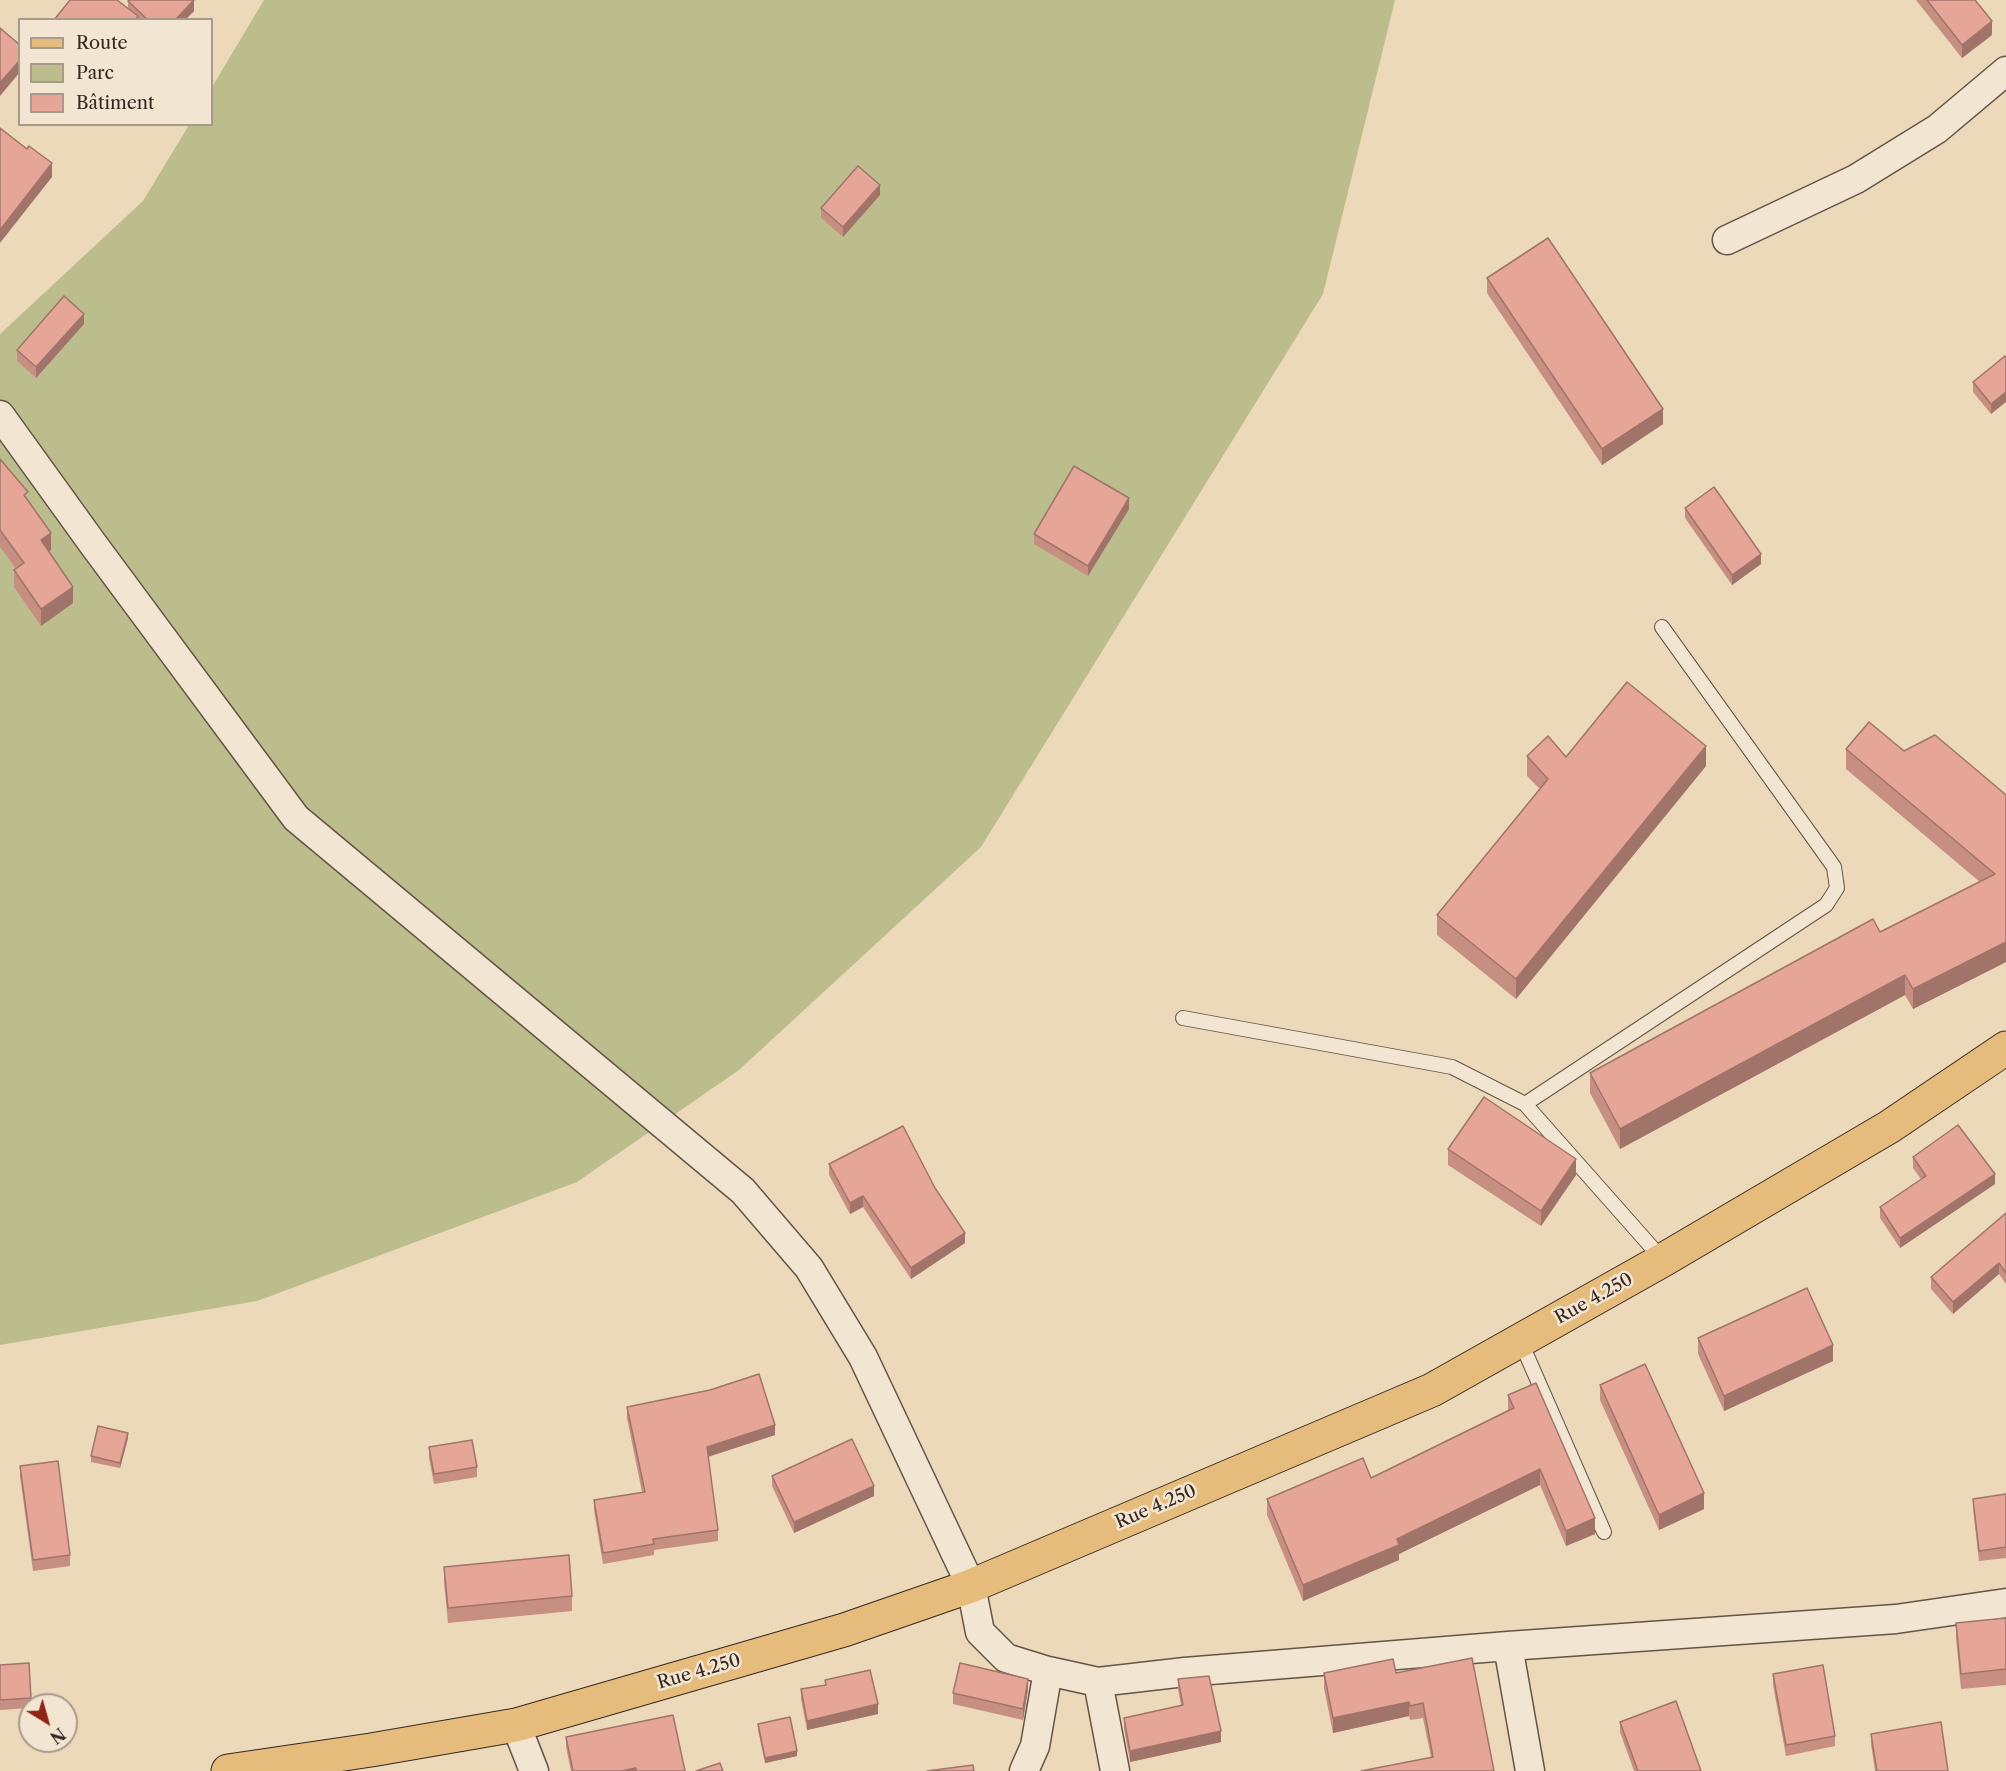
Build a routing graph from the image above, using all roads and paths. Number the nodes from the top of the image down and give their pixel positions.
1 (2006, 71) edge
2 (1726, 240) dead end
3 (0, 415) edge
4 (1662, 627) dead end
5 (1183, 1018) dead end
6 (2006, 1048) edge
7 (1525, 1104) junction
8 (1663, 1260) junction
9 (1520, 1340) junction
10 (1604, 1532) dead end
11 (971, 1586) junction
12 (2006, 1603) edge
13 (1508, 1646) junction
14 (1048, 1671) junction
15 (1098, 1682) junction
16 (516, 1725) junction
17 (231, 1771) edge
18 (534, 1771) edge
19 (1024, 1771) edge
20 (1115, 1771) edge
21 (1530, 1771) edge

1 - 2 street
3 - 11 street
4 - 7 lane
5 - 7 lane
6 - 8 main road, Rue 4.250
7 - 8 lane
8 - 9 main road, Rue 4.250
9 - 10 lane
9 - 11 main road, Rue 4.250
11 - 14 street
11 - 16 main road, Rue 4.250
12 - 13 street
13 - 15 street
13 - 21 street
14 - 15 street
14 - 19 street
15 - 20 street
16 - 17 main road, Rue 4.250
16 - 18 street

